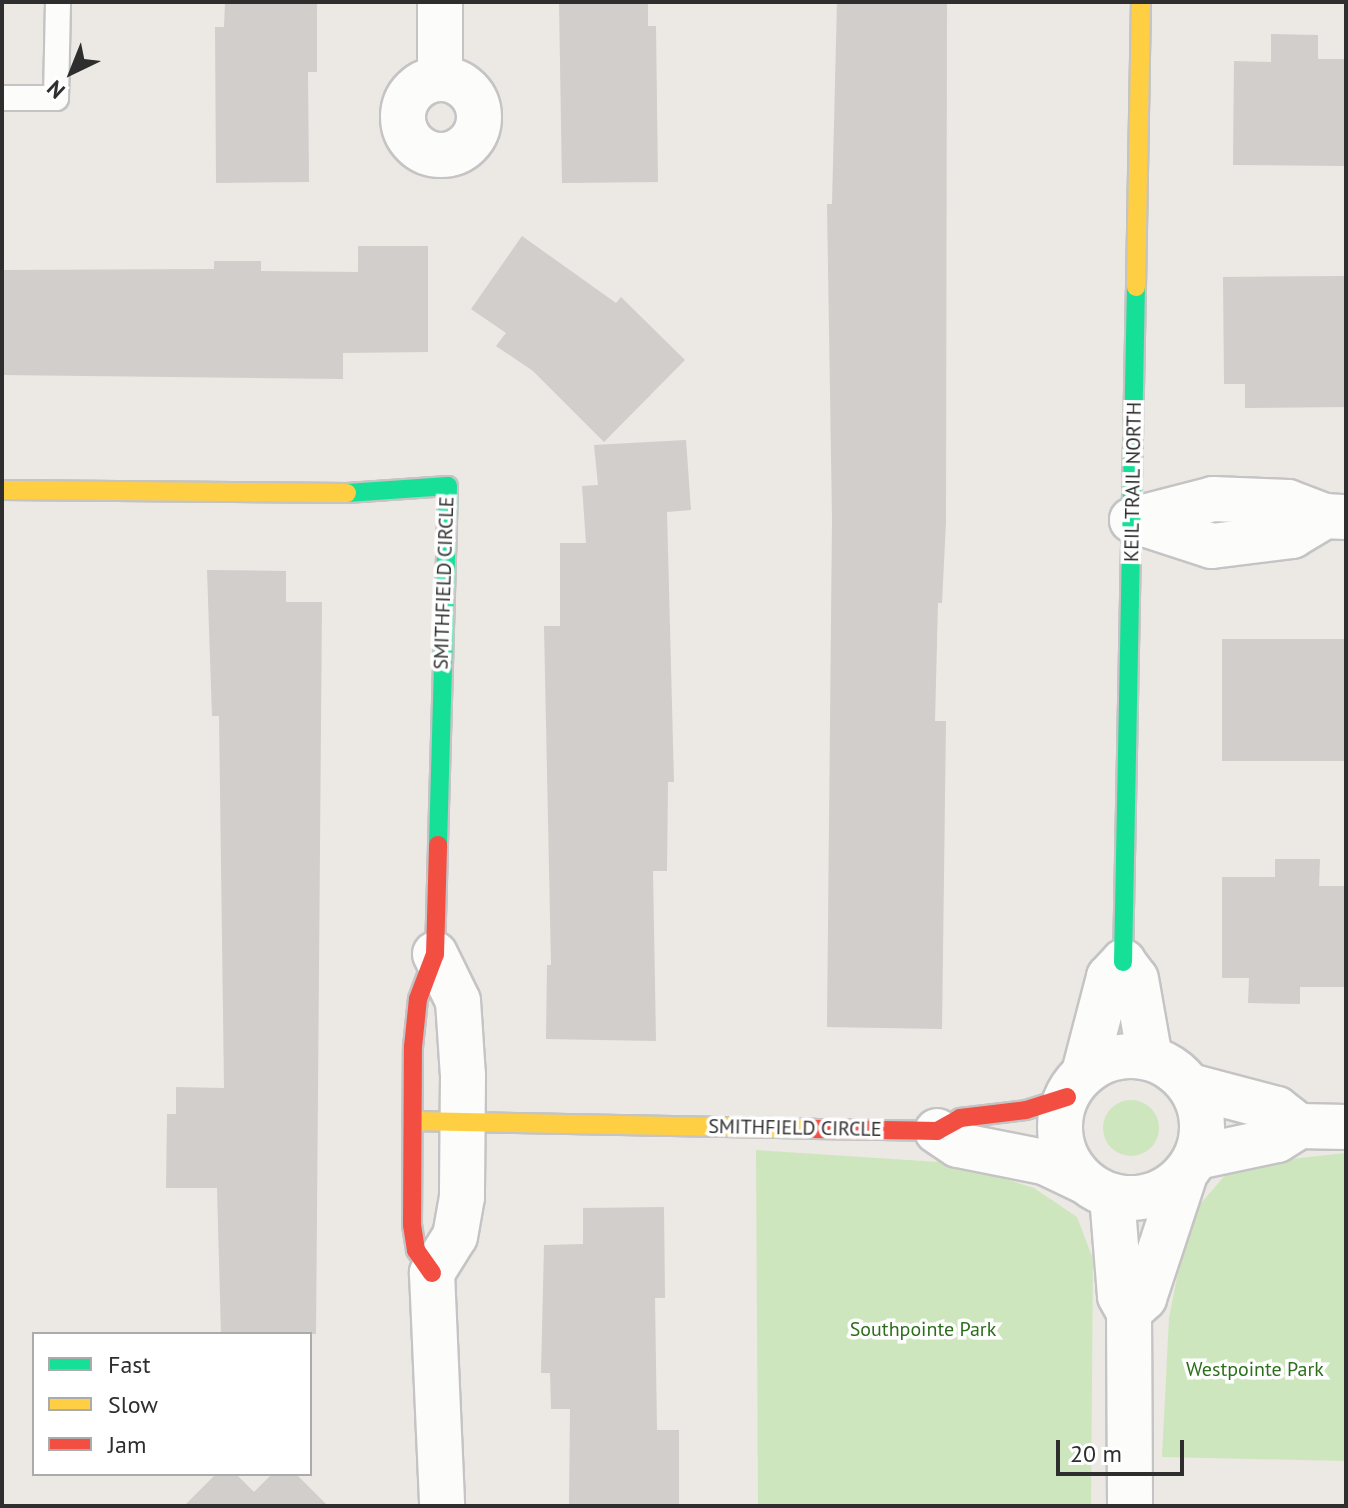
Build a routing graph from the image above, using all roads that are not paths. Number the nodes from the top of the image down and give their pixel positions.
1 (58, 2) edge
2 (440, 2) edge
3 (1141, 2) edge
4 (440, 79) dead end
5 (2, 98) edge
6 (2, 490) edge
7 (1336, 517) edge
8 (1132, 520) junction
9 (435, 954) junction
10 (1123, 962) junction
11 (1150, 1058) junction
12 (1075, 1085) junction
13 (1190, 1086) junction
14 (412, 1121) junction
15 (463, 1121) junction
16 (1299, 1126) junction
17 (1346, 1127) edge
18 (937, 1131) junction
19 (1190, 1167) junction
20 (1098, 1189) junction
21 (432, 1273) junction
22 (1129, 1312) junction
23 (442, 1506) edge
24 (1130, 1506) edge

1 - 5 lane
2 - 4 street
3 - 8 street, KEIL TRAIL NORTH
6 - 9 street, SMITHFIELD CIRCLE
7 - 8 street
8 - 10 street, KEIL TRAIL NORTH
9 - 14 street, SMITHFIELD CIRCLE
9 - 15 street
10 - 11 street
10 - 12 street
11 - 12 street
11 - 13 street
12 - 18 street, SMITHFIELD CIRCLE
12 - 20 street
13 - 16 street
13 - 19 street
14 - 15 street, SMITHFIELD CIRCLE
14 - 21 street, SMITHFIELD CIRCLE
15 - 18 street, SMITHFIELD CIRCLE
15 - 21 street
16 - 17 street
16 - 19 street
18 - 20 street, SMITHFIELD CIRCLE
19 - 20 street
19 - 22 street
20 - 22 street
21 - 23 street
22 - 24 street

